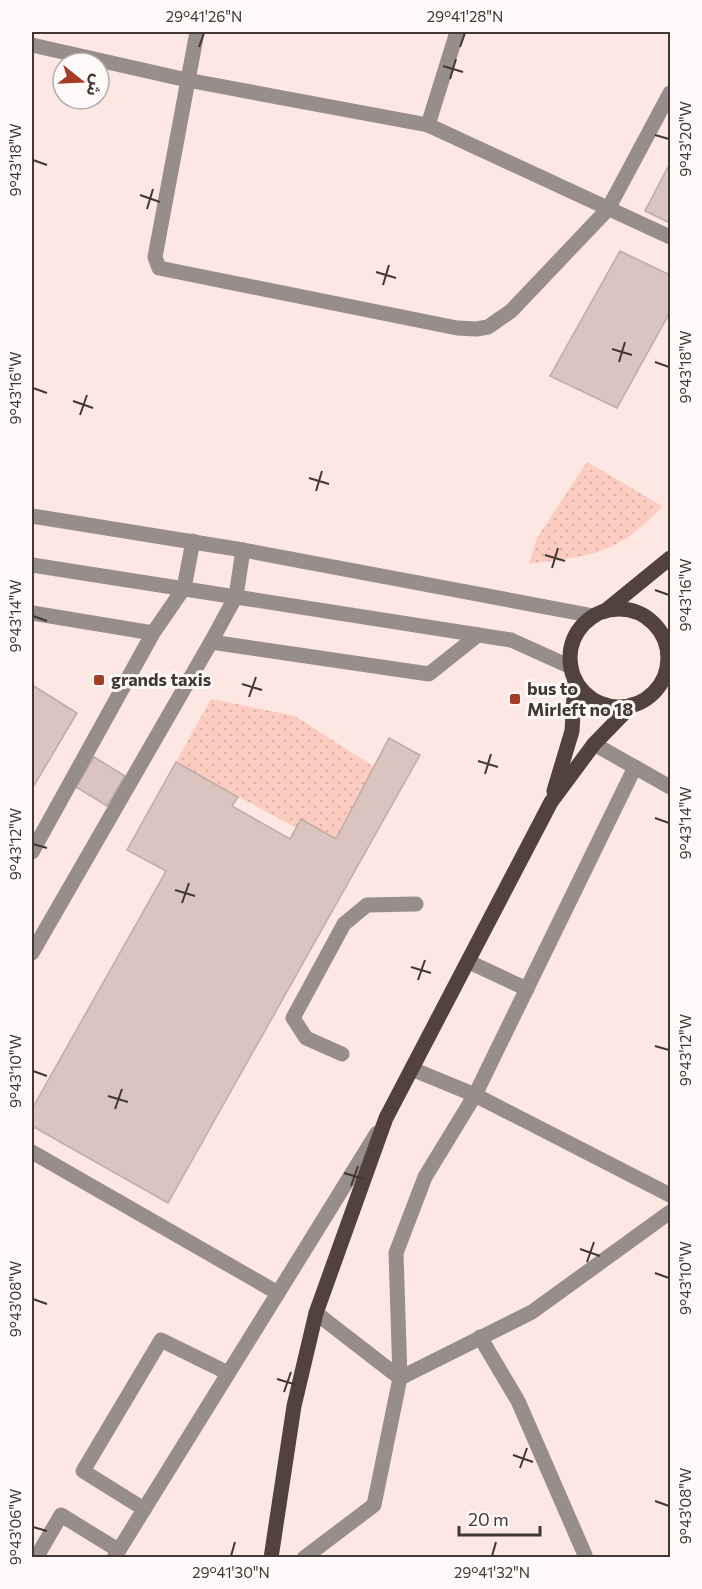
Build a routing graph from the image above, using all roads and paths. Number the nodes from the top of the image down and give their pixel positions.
1 (197, 32) edge
2 (457, 32) edge
3 (32, 45) edge
4 (187, 80) junction
5 (670, 93) edge
6 (428, 125) junction
7 (609, 209) junction
8 (670, 237) edge
9 (32, 516) edge
10 (193, 541) junction
11 (243, 549) junction
12 (670, 558) edge
13 (32, 566) edge
14 (184, 588) junction
15 (236, 596) junction
16 (32, 613) edge
17 (600, 613) junction
18 (153, 633) junction
19 (478, 635) junction
20 (211, 642) junction
21 (669, 644) edge
22 (573, 673) junction
23 (632, 705) junction
24 (594, 744) junction
25 (635, 767) junction
26 (670, 787) edge
27 (551, 802) junction
28 (32, 852) edge
29 (416, 904) dead end
30 (32, 953) edge
31 (469, 962) junction
32 (527, 989) junction
33 (342, 1054) dead end
34 (412, 1069) junction
35 (475, 1095) junction
36 (386, 1118) junction
37 (32, 1152) edge
38 (670, 1195) edge
39 (670, 1212) edge
40 (278, 1293) junction
41 (316, 1314) junction
42 (480, 1337) junction
43 (228, 1373) junction
44 (400, 1378) junction
45 (144, 1509) junction
46 (116, 1554) edge
47 (585, 1554) dead end
48 (36, 1557) edge
49 (271, 1557) edge
50 (304, 1557) edge

1 - 4 street
2 - 6 street
3 - 4 street
4 - 6 street
4 - 7 street
5 - 7 street
6 - 7 street
7 - 8 street
9 - 10 street
10 - 11 street
10 - 14 street
11 - 15 street
11 - 17 street
12 - 17 main road
13 - 14 street
14 - 15 street
14 - 18 street
15 - 19 street
15 - 20 street
16 - 18 street
17 - 21 main road
17 - 22 main road
18 - 28 street
19 - 20 street
19 - 22 street
20 - 30 street
21 - 23 main road
22 - 23 main road
22 - 27 main road
23 - 24 main road
24 - 25 street
24 - 27 main road
25 - 26 street
25 - 32 street
27 - 31 main road
29 - 33 street
31 - 32 street
31 - 34 main road
32 - 35 street
34 - 35 street
34 - 36 main road
35 - 38 street
35 - 44 street
36 - 40 street
36 - 41 main road
37 - 40 street
39 - 42 street
40 - 43 street
41 - 44 street
41 - 49 main road
42 - 44 street
42 - 47 street
43 - 45 street
43 - 45 street
44 - 50 street
45 - 46 street
46 - 48 street

